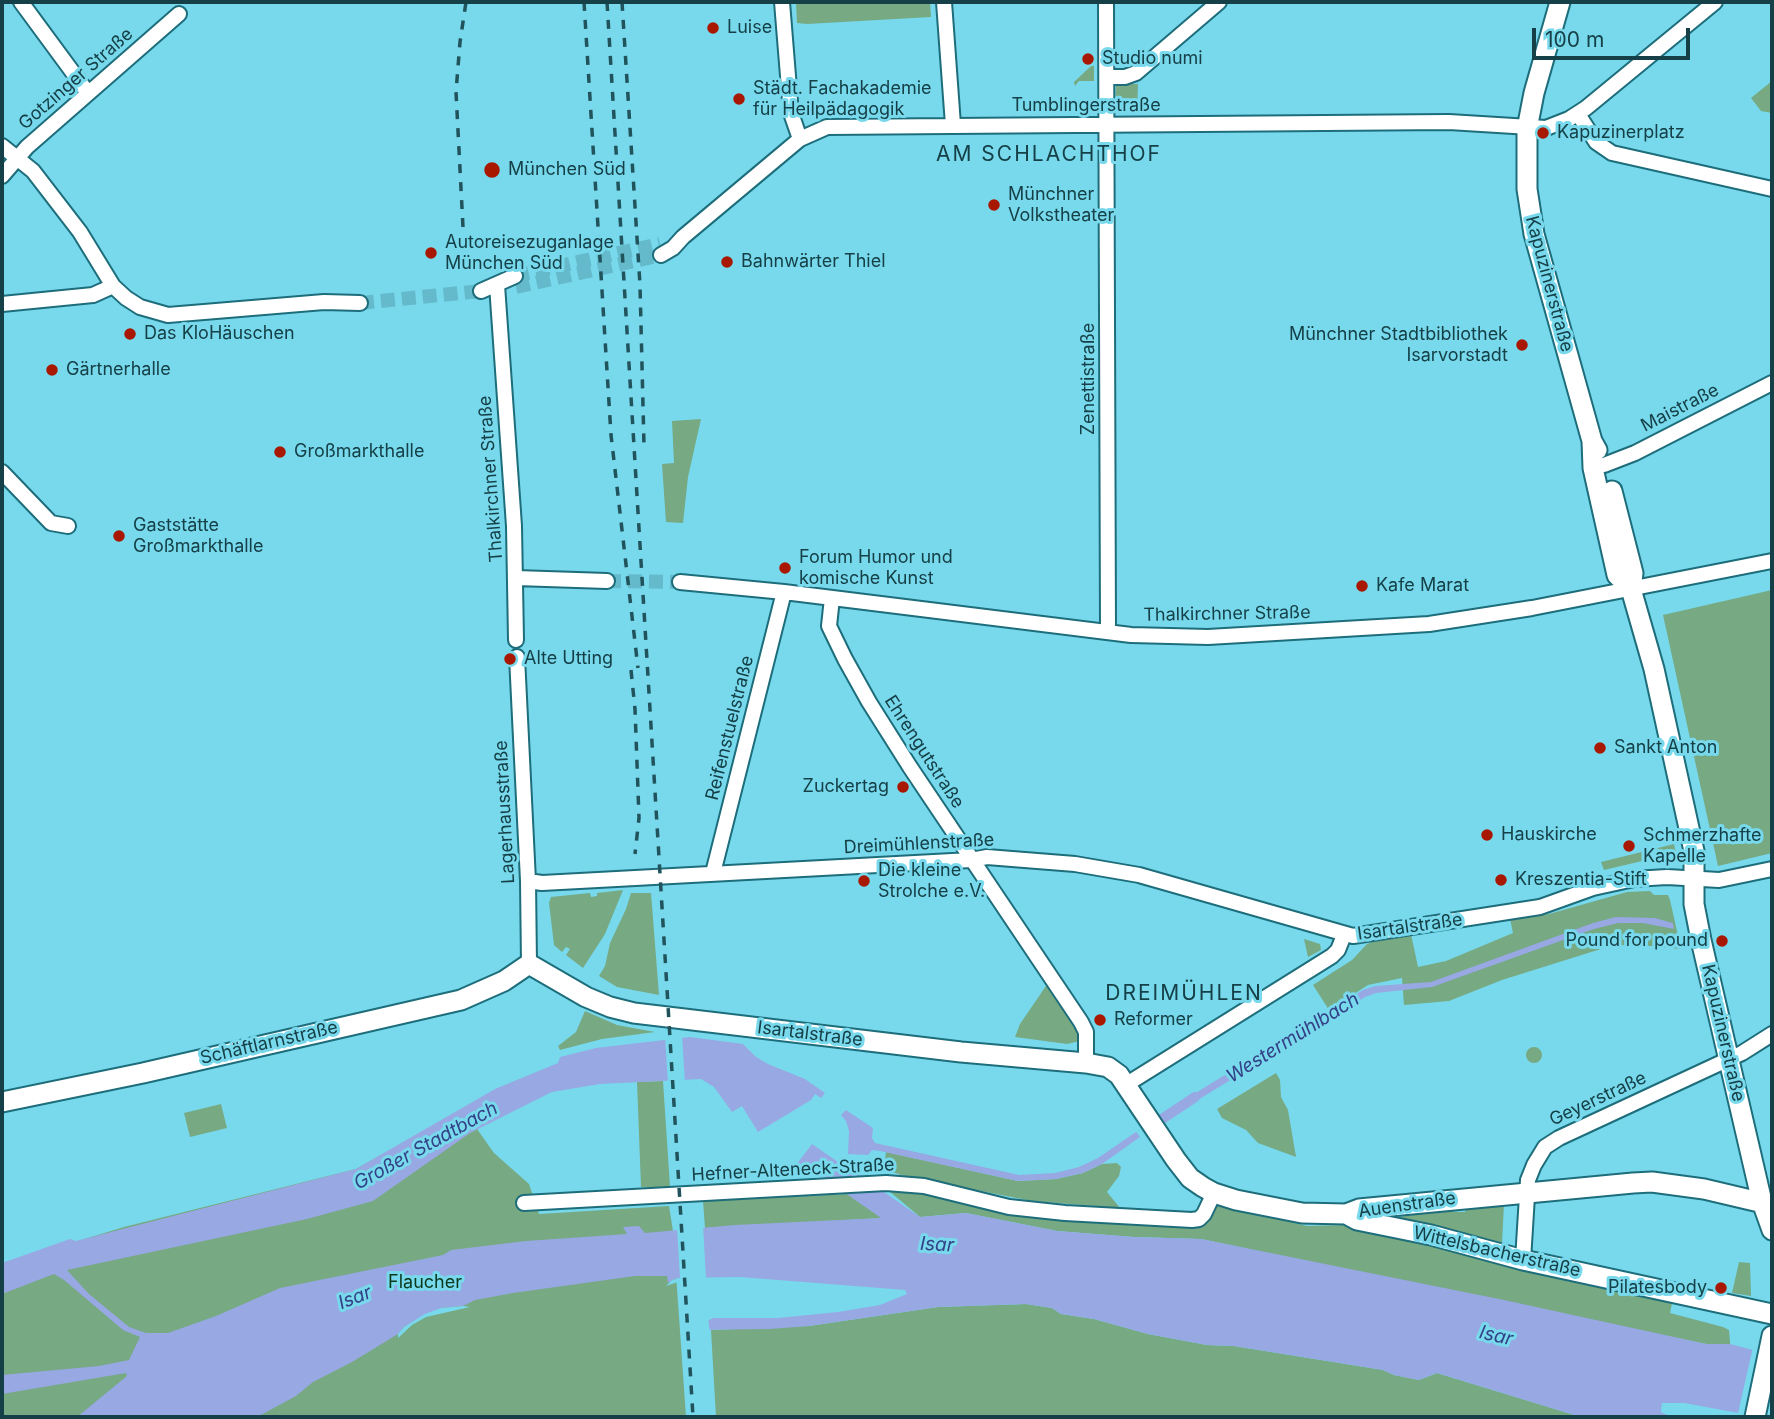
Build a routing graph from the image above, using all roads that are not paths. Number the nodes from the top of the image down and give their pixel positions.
1 (22, 2) edge
2 (782, 2) edge
3 (944, 2) edge
4 (1106, 2) edge
5 (1219, 2) edge
6 (1560, 2) edge
7 (1715, 2) edge
8 (179, 14) dead end
9 (1107, 77) junction
10 (88, 93) junction
11 (1578, 114) junction
12 (953, 125) junction
13 (1106, 126) junction
14 (1527, 129) junction
15 (800, 139) junction
16 (2, 146) edge
17 (17, 157) junction
18 (2, 176) edge
19 (1772, 189) edge
20 (661, 250) tunnel mouth
21 (515, 281) tunnel mouth
22 (497, 285) junction
23 (113, 286) junction
24 (481, 286) tunnel mouth
25 (360, 298) tunnel mouth
26 (2, 304) edge
27 (1772, 383) edge
28 (1592, 441) junction
29 (1604, 465) junction
30 (2, 472) edge
31 (68, 526) dead end
32 (1772, 561) edge
33 (516, 578) junction
34 (607, 581) tunnel mouth
35 (680, 582) tunnel mouth
36 (1630, 589) junction
37 (783, 592) junction
38 (832, 598) junction
39 (1108, 632) junction
40 (516, 640) dead end
41 (517, 657) dead end
42 (971, 860) junction
43 (1772, 869) edge
44 (713, 873) junction
45 (1695, 879) junction
46 (528, 881) junction
47 (1344, 935) junction
48 (529, 964) junction
49 (1772, 1034) edge
50 (1729, 1059) junction
51 (1094, 1065) junction
52 (1126, 1084) junction
53 (2, 1102) edge
54 (1526, 1191) junction
55 (1214, 1193) junction
56 (524, 1203) dead end
57 (1767, 1204) edge
58 (1346, 1214) junction
59 (1772, 1230) edge
60 (1523, 1260) junction
61 (1772, 1314) edge
62 (1770, 1344) edge
63 (1755, 1417) edge

1 - 10 street
2 - 15 street
3 - 12 street
4 - 9 street
5 - 9 street
6 - 14 main road, Kapuzinerstraße
7 - 11 street
8 - 10 street, Gotzinger Straße
9 - 13 street, Zenettistraße
10 - 17 street, Gotzinger Straße
11 - 14 street
11 - 19 street
12 - 13 street, Tumblingerstraße
12 - 15 street, Tumblingerstraße
13 - 14 street, Tumblingerstraße
13 - 39 street, Zenettistraße
14 - 28 main road, Kapuzinerstraße
15 - 20 street, Tumblingerstraße
16 - 17 street
17 - 18 street, Gotzinger Straße
17 - 23 street
21 - 22 street
22 - 24 street
22 - 33 street, Thalkirchner Straße
23 - 25 street
23 - 26 street
27 - 29 street, Maistraße
28 - 29 main road, Kapuzinerstraße
28 - 36 main road, Kapuzinerstraße
29 - 36 main road, Kapuzinerstraße
30 - 31 street
32 - 36 street, Thalkirchner Straße
33 - 34 street, Thalkirchner Straße
33 - 40 street
35 - 37 street, Thalkirchner Straße
36 - 39 street, Thalkirchner Straße
36 - 45 main road, Kapuzinerstraße
37 - 38 street, Thalkirchner Straße
37 - 44 street, Reifenstuelstraße
38 - 39 street, Thalkirchner Straße
38 - 42 street, Ehrengutstraße
41 - 46 street, Lagerhausstraße
42 - 44 street, Dreimühlenstraße
42 - 47 street, Dreimühlenstraße
42 - 51 street, Ehrengutstraße
43 - 45 street, Isartalstraße
44 - 46 street, Dreimühlenstraße
45 - 47 street, Isartalstraße
45 - 50 main road, Kapuzinerstraße
46 - 48 street, Lagerhausstraße
47 - 52 street, Isartalstraße
48 - 51 main road, Isartalstraße
48 - 53 main road, Schäftlarnstraße
49 - 50 street, Geyerstraße
50 - 54 street, Geyerstraße
50 - 57 main road, Kapuzinerstraße
51 - 52 main road, Auenstraße
52 - 55 main road, Auenstraße
54 - 57 main road, Auenstraße
54 - 58 main road, Auenstraße
54 - 60 street, Geyerstraße
55 - 56 street, Hefner-Alteneck-Straße
55 - 58 main road, Auenstraße
57 - 59 main road, Kapuzinerstraße
58 - 60 main road, Wittelsbacherstraße
60 - 61 main road, Wittelsbacherstraße
62 - 63 main road

